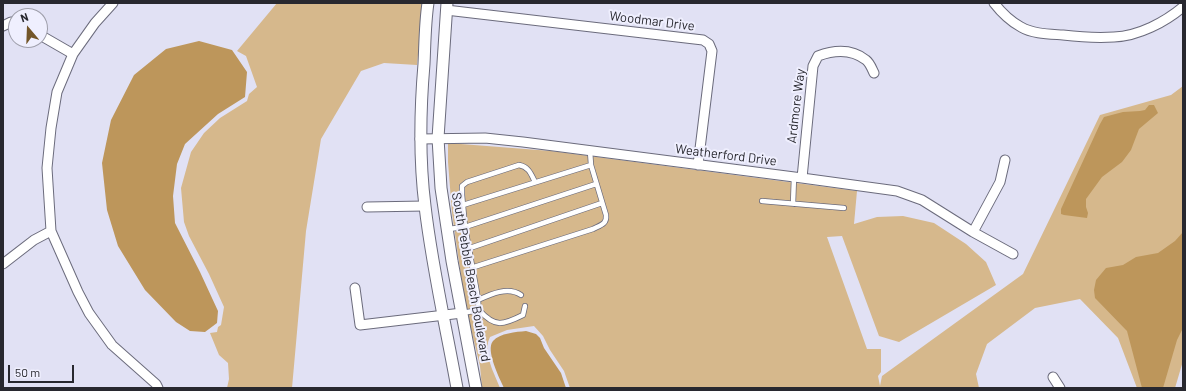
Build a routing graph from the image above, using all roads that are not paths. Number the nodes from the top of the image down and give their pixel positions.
1 (113, 3) edge
2 (428, 3) edge
3 (994, 3) edge
4 (447, 6) edge
5 (1183, 7) edge
6 (48, 40) edge
7 (73, 54) junction
8 (874, 73) dead end
9 (438, 138) junction
10 (420, 139) junction
11 (590, 151) junction
12 (1005, 160) dead end
13 (591, 165) junction
14 (698, 165) junction
15 (798, 177) junction
16 (535, 182) junction
17 (596, 184) junction
18 (762, 201) dead end
19 (602, 203) junction
20 (793, 204) junction
21 (463, 205) junction
22 (425, 206) junction
23 (367, 207) dead end
24 (844, 208) dead end
25 (465, 227) junction
26 (446, 230) junction
27 (51, 231) junction
28 (973, 232) junction
29 (470, 248) junction
30 (1013, 254) dead end
31 (3, 264) edge
32 (474, 267) junction
33 (355, 288) dead end
34 (521, 295) dead end
35 (478, 300) junction
36 (525, 306) dead end
37 (479, 310) junction
38 (462, 313) junction
39 (443, 315) junction
40 (1053, 377) dead end
41 (158, 388) edge
42 (457, 388) edge
43 (476, 388) edge
44 (1060, 388) edge

1 - 7 street
2 - 10 street
3 - 5 street
4 - 9 street, South Pebble Beach Boulevard
4 - 14 street, Woodmar Drive
6 - 7 street
7 - 27 street
8 - 15 street, Ardmore Way
9 - 10 street, Weatherford Drive
9 - 11 street, Weatherford Drive
9 - 26 street, South Pebble Beach Boulevard
10 - 22 street
11 - 13 lane
11 - 14 street, Weatherford Drive
12 - 28 street
13 - 16 lane
13 - 17 lane
14 - 15 street, Weatherford Drive
15 - 20 lane
15 - 28 street, Weatherford Drive
16 - 21 lane
16 - 21 lane
17 - 19 lane
17 - 25 lane
18 - 20 lane
19 - 29 lane
19 - 32 lane
20 - 24 lane
21 - 25 lane
22 - 23 street
22 - 39 street
25 - 26 lane
25 - 29 lane
26 - 38 street, South Pebble Beach Boulevard
27 - 31 street
27 - 41 street
28 - 30 street, Weatherford Drive
29 - 32 lane
32 - 35 lane
33 - 39 street
34 - 35 lane
35 - 37 lane
36 - 37 lane
37 - 38 lane
38 - 39 street
38 - 43 street, South Pebble Beach Boulevard
39 - 42 street
40 - 44 street

